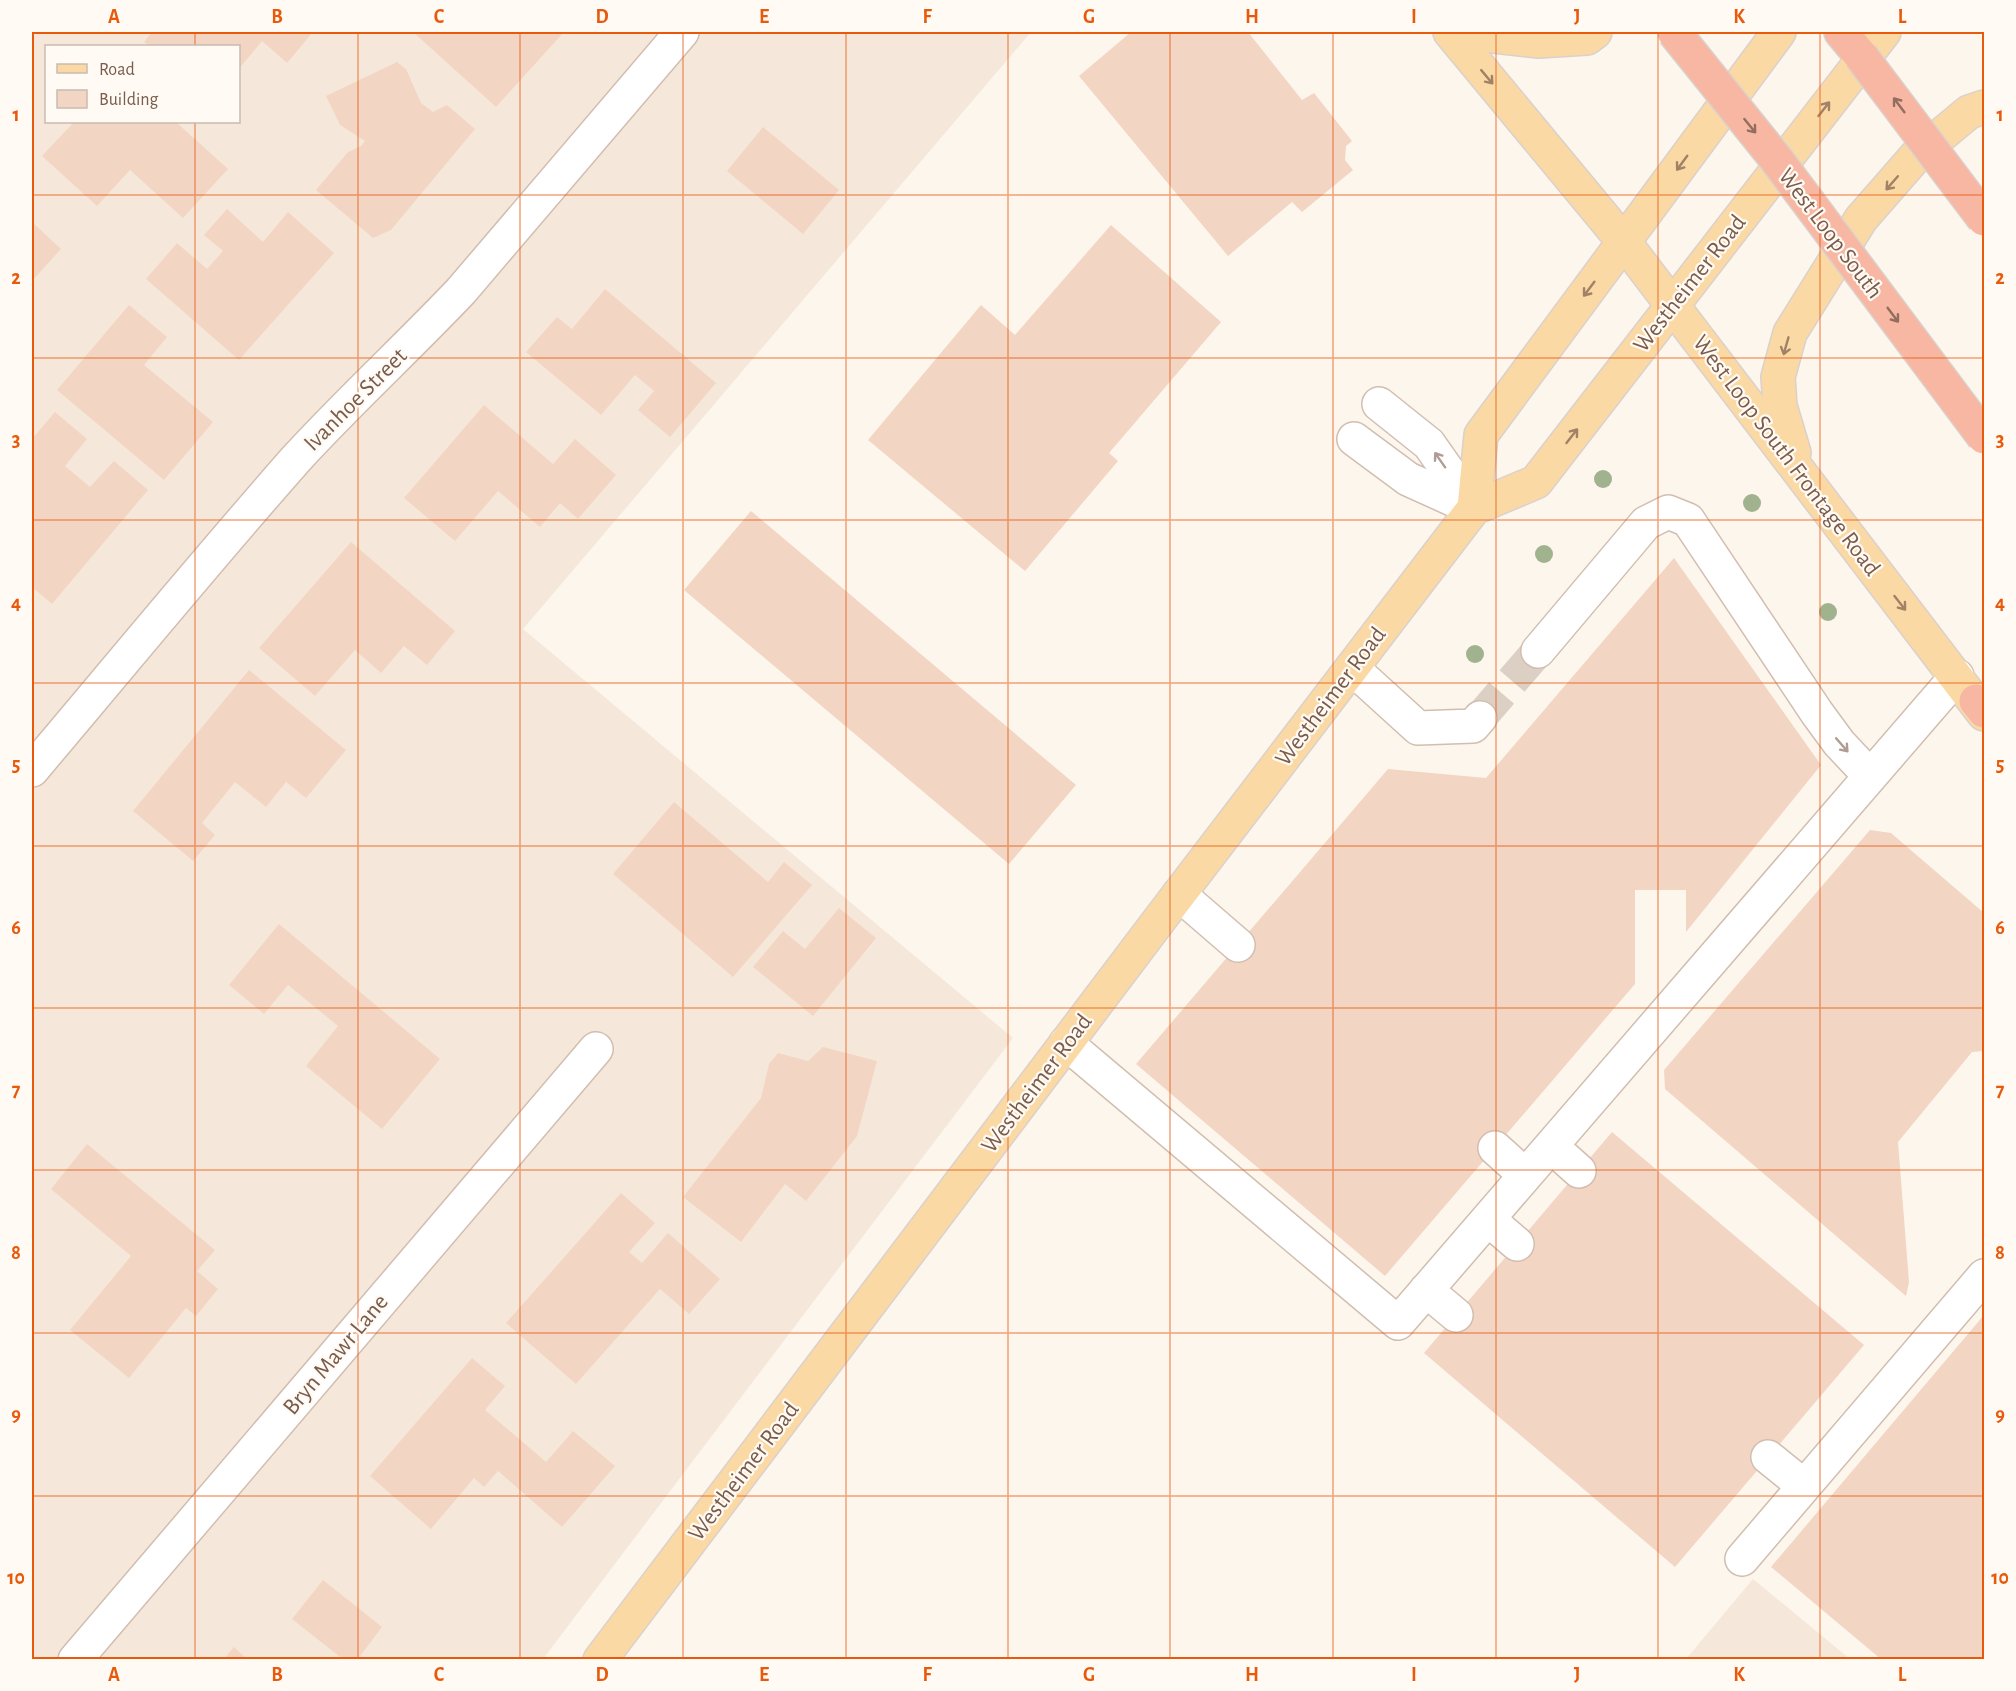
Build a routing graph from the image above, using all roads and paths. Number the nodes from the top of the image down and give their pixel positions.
1 (682, 32) edge
2 (1450, 32) edge
3 (1458, 32) edge
4 (1595, 32) edge
5 (1674, 32) edge
6 (1779, 32) edge
7 (1884, 32) edge
8 (1850, 40) edge
9 (1984, 106) edge
10 (1984, 219) edge
11 (1624, 242) junction
12 (1672, 305) junction
13 (1379, 404) dead end
14 (1984, 437) edge
15 (1354, 439) dead end
16 (1800, 473) junction
17 (1473, 508) junction
18 (1538, 651) tunnel mouth
19 (1352, 668) junction
20 (1975, 701) edge
21 (1480, 718) tunnel mouth
22 (32, 770) edge
23 (1870, 776) junction
24 (1179, 894) junction
25 (1238, 945) dead end
26 (1066, 1043) junction
27 (596, 1049) dead end
28 (1551, 1146) junction
29 (1495, 1148) dead end
30 (1579, 1172) dead end
31 (1525, 1175) junction
32 (1488, 1219) junction
33 (1517, 1244) dead end
34 (1984, 1276) edge
35 (1426, 1290) junction
36 (1456, 1315) dead end
37 (1768, 1457) dead end
38 (1804, 1486) junction
39 (1742, 1559) dead end
40 (75, 1659) edge
41 (600, 1659) edge

1 - 22 street, Ivanhoe Street
2 -> 11 main road, West Loop South Frontage Road
3 - 4 main road
5 -> 14 highway, West Loop South, bridge
6 -> 11 main road
12 -> 7 main road, Westheimer Road
10 -> 8 highway, bridge
9 -> 16 main road
11 - 12 main road, West Loop South Frontage Road
11 -> 17 main road
12 - 16 main road, West Loop South Frontage Road
17 -> 12 main road, Westheimer Road
17 -> 13 street
15 - 17 street
16 -> 20 main road, West Loop South Frontage Road
17 - 19 main road, Westheimer Road
18 -> 23 street
19 - 21 street
19 - 24 main road, Westheimer Road
20 - 23 street
23 - 28 street
24 - 25 street
24 - 26 main road, Westheimer Road
26 - 35 street
26 - 41 main road, Westheimer Road
27 - 40 street, Bryn Mawr Lane
28 - 30 street
28 - 31 street
29 - 31 street
31 - 32 street
32 - 33 street
32 - 35 street
34 - 38 street
35 - 36 street
37 - 38 street
38 - 39 street

